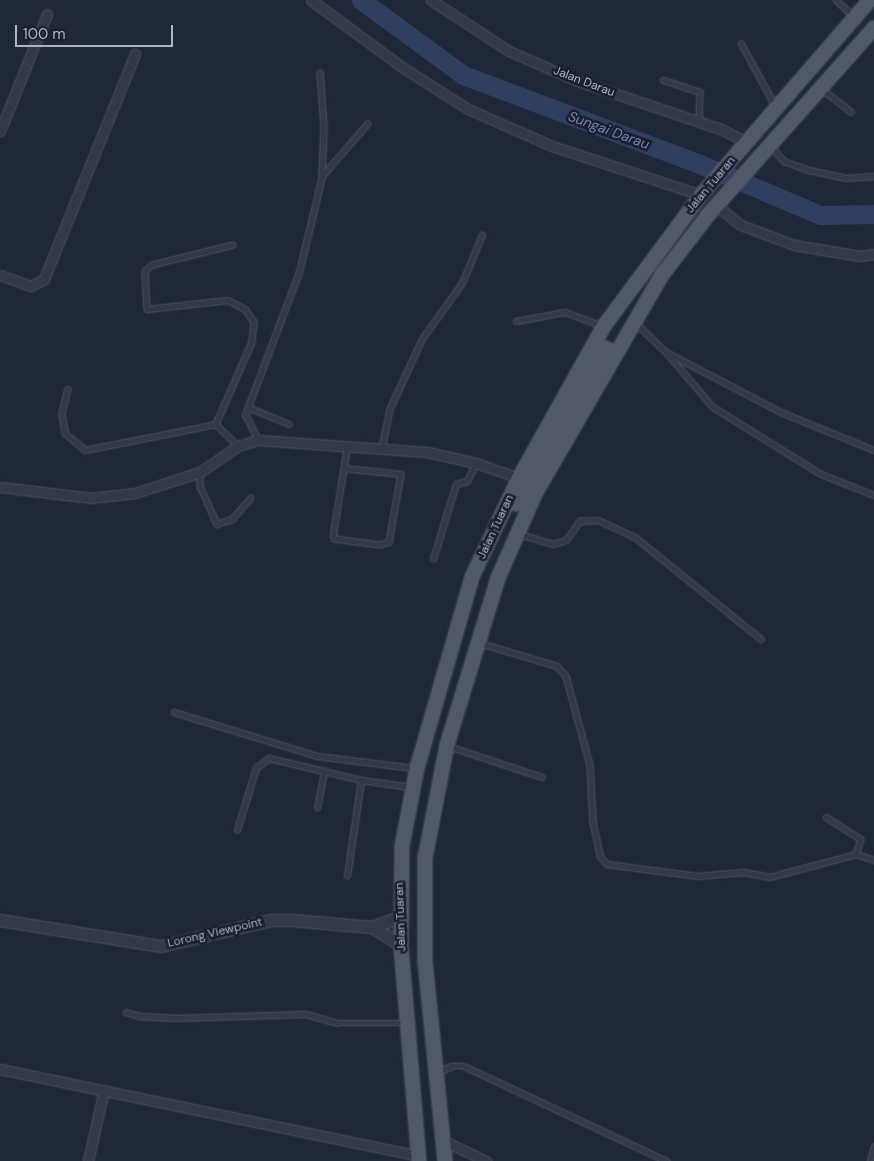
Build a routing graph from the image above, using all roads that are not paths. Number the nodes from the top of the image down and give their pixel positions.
1 (311, 0) edge
2 (431, 0) edge
3 (836, 0) edge
4 (870, 0) edge
5 (47, 14) dead end
6 (855, 17) junction
7 (874, 28) edge
8 (741, 43) dead end
9 (135, 54) dead end
10 (320, 72) dead end
11 (663, 80) dead end
12 (821, 88) junction
13 (776, 108) junction
14 (851, 112) dead end
15 (699, 121) junction
16 (367, 124) dead end
17 (0, 131) edge
18 (746, 143) junction
19 (767, 148) junction
20 (322, 176) junction
21 (874, 176) edge
22 (701, 195) junction
23 (721, 200) junction
24 (482, 235) dead end
25 (233, 245) dead end
26 (874, 254) edge
27 (0, 276) edge
28 (516, 321) dead end
29 (634, 321) junction
30 (604, 326) junction
31 (616, 352) junction
32 (667, 353) junction
33 (68, 390) dead end
34 (248, 407) junction
35 (216, 424) junction
36 (289, 424) dead end
37 (258, 440) junction
38 (348, 444) junction
39 (238, 446) junction
40 (382, 448) junction
41 (874, 450) edge
42 (476, 463) junction
43 (344, 468) junction
44 (200, 472) junction
45 (519, 478) junction
46 (0, 487) edge
47 (874, 495) edge
48 (250, 498) dead end
49 (496, 526) junction
50 (516, 533) junction
51 (433, 560) dead end
52 (761, 639) dead end
53 (476, 642) junction
54 (174, 712) dead end
55 (447, 745) junction
56 (417, 768) junction
57 (324, 771) junction
58 (542, 777) dead end
59 (361, 780) junction
60 (412, 787) junction
61 (317, 808) dead end
62 (826, 817) dead end
63 (237, 830) dead end
64 (856, 854) junction
65 (874, 860) edge
66 (347, 876) dead end
67 (400, 917) junction
68 (0, 920) edge
69 (372, 927) junction
70 (401, 945) junction
71 (126, 1012) dead end
72 (409, 1023) junction
73 (0, 1069) edge
74 (437, 1073) junction
75 (104, 1090) junction
76 (444, 1141) junction
77 (874, 1147) edge
78 (419, 1158) edge
79 (88, 1161) edge
80 (445, 1161) edge
81 (486, 1161) edge
82 (667, 1161) edge
83 (870, 1161) edge

1 - 22 street
2 - 15 street, Jalan Darau
3 - 6 lane
4 - 6 main road, Jalan Tuaran
5 - 17 street
6 - 13 main road, Jalan Tuaran
7 - 12 main road, Jalan Tuaran
8 - 13 lane
9 - 27 street
10 - 20 lane
11 - 15 lane
12 - 14 lane
12 - 19 main road, Jalan Tuaran
13 - 18 main road, Jalan Tuaran
15 - 18 street, Jalan Darau
16 - 20 lane
18 - 22 main road, Jalan Tuaran
19 - 21 lane
19 - 23 main road, Jalan Tuaran
20 - 34 lane
22 - 30 main road, Jalan Tuaran
23 - 26 street
23 - 29 main road, Jalan Tuaran
24 - 40 lane
25 - 35 lane
28 - 30 lane
29 - 31 main road, Jalan Tuaran
29 - 32 lane
30 - 45 main road, Jalan Tuaran
31 - 49 main road
31 - 50 main road, Jalan Tuaran
32 - 41 lane
32 - 47 lane
33 - 35 lane
34 - 36 lane
34 - 37 lane
35 - 39 lane
37 - 38 street
37 - 39 street
38 - 40 street
38 - 43 lane
39 - 44 street
40 - 42 street
42 - 45 street
42 - 51 lane
43 - 43 lane
44 - 46 street
44 - 48 lane
45 - 49 main road, Jalan Tuaran
49 - 56 main road, Jalan Tuaran
50 - 52 lane
50 - 53 main road, Jalan Tuaran
53 - 55 main road, Jalan Tuaran
53 - 64 lane
54 - 56 lane
55 - 58 lane
55 - 74 main road, Jalan Tuaran
56 - 60 main road, Jalan Tuaran
57 - 59 lane
57 - 61 lane
57 - 63 lane
59 - 60 lane
59 - 66 lane
60 - 67 main road, Jalan Tuaran
62 - 64 lane
64 - 65 lane
67 - 69 street
67 - 70 main road, Jalan Tuaran
68 - 69 street, Lorong Viewpoint
69 - 70 street
70 - 72 main road, Jalan Tuaran
71 - 72 lane
72 - 78 main road, Jalan Tuaran
73 - 75 street
74 - 76 main road, Jalan Tuaran
74 - 82 lane
75 - 78 street
75 - 79 street
76 - 80 main road, Jalan Tuaran
76 - 81 street
77 - 83 lane

